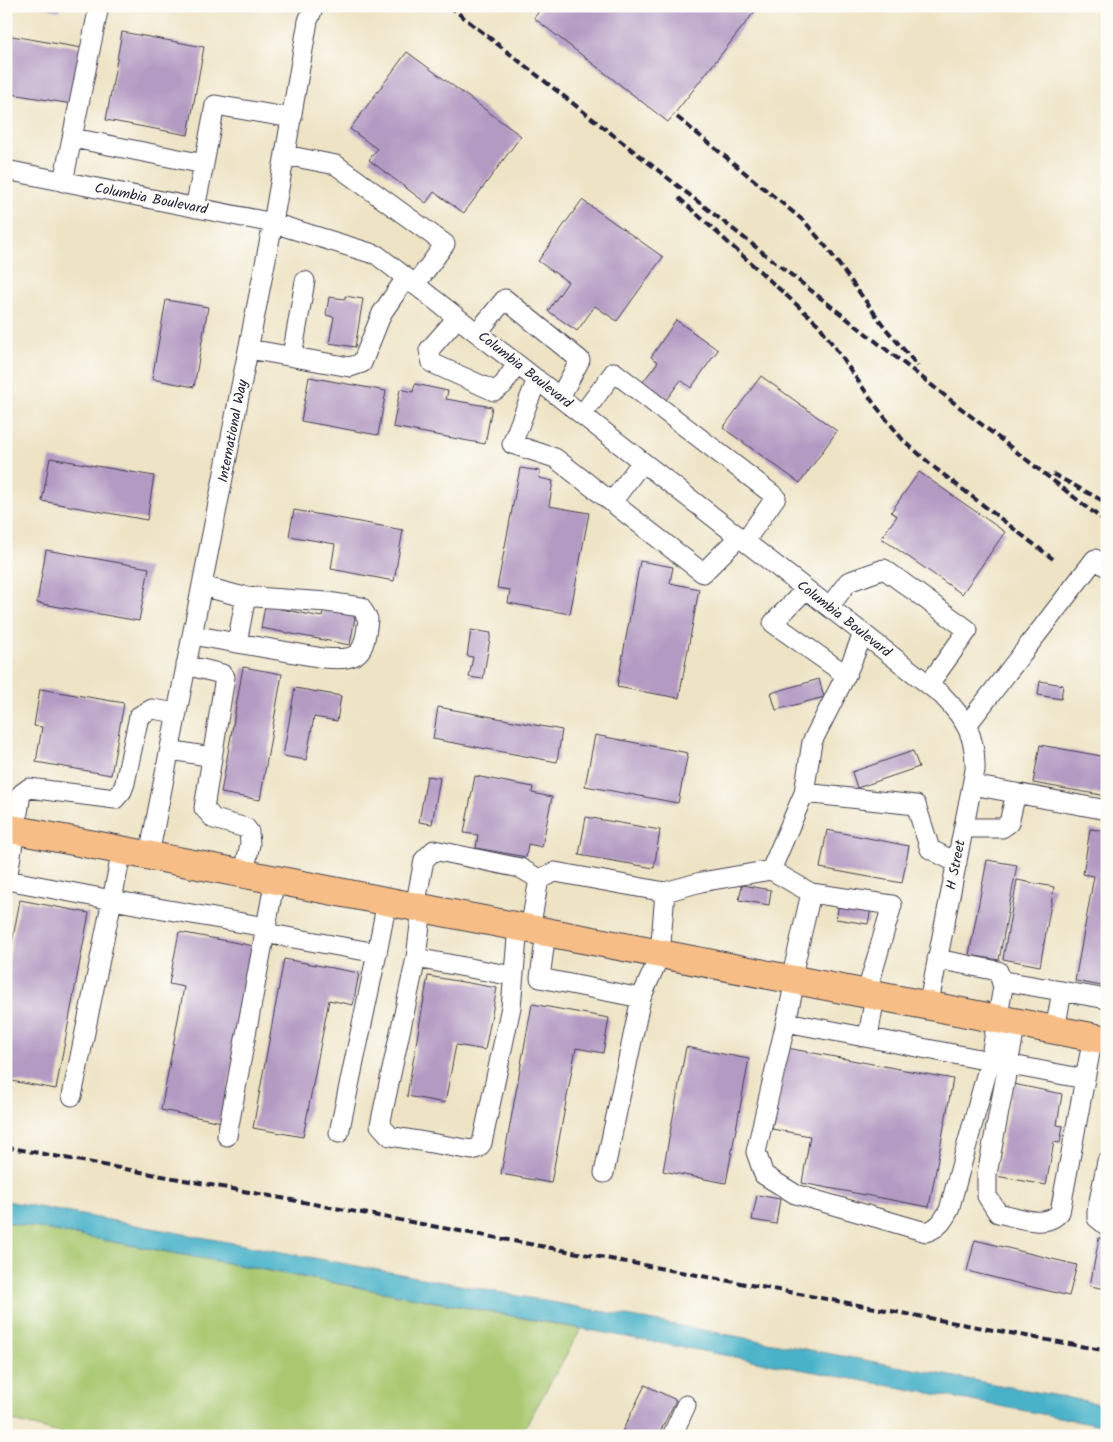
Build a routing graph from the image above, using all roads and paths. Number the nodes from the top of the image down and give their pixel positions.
1 (99, 6) edge
2 (314, 6) edge
3 (292, 118) junction
4 (72, 138) junction
5 (285, 155) junction
6 (204, 164) junction
7 (6, 170) edge
8 (63, 182) junction
9 (195, 208) junction
10 (274, 224) junction
11 (305, 281) dead end
12 (411, 281) junction
13 (457, 318) junction
14 (477, 333) junction
15 (249, 349) junction
16 (292, 356) junction
17 (516, 364) junction
18 (537, 379) junction
19 (560, 398) junction
20 (582, 414) junction
21 (642, 462) junction
22 (612, 502) junction
23 (742, 539) junction
24 (1101, 563) edge
25 (202, 586) junction
26 (806, 589) junction
27 (246, 596) junction
28 (829, 607) junction
29 (863, 634) junction
30 (192, 635) junction
31 (237, 643) junction
32 (186, 665) junction
33 (846, 675) junction
34 (929, 684) junction
35 (177, 713) junction
36 (967, 725) junction
37 (170, 750) junction
38 (212, 757) junction
39 (972, 785) junction
40 (804, 793) junction
41 (1016, 793) junction
42 (1107, 810) edge
43 (964, 828) junction
44 (11, 829) edge
45 (122, 850) junction
46 (149, 855) junction
47 (957, 863) junction
48 (771, 870) junction
49 (244, 873) junction
50 (539, 879) junction
51 (275, 880) junction
52 (7, 882) edge
53 (665, 892) junction
54 (811, 893) junction
55 (112, 900) junction
56 (387, 901) junction
57 (419, 907) junction
58 (531, 929) junction
59 (266, 930) junction
60 (377, 953) junction
61 (660, 955) junction
62 (416, 958) junction
63 (937, 960) junction
64 (513, 976) junction
65 (793, 981) junction
66 (1003, 987) junction
67 (1062, 991) junction
68 (871, 996) junction
69 (640, 998) junction
70 (1107, 999) edge
71 (928, 1007) junction
72 (1007, 1021) junction
73 (786, 1022) junction
74 (1056, 1030) junction
75 (868, 1037) junction
76 (1100, 1038) edge
77 (999, 1063) junction
78 (1085, 1079) junction
79 (72, 1096) dead end
80 (339, 1133) dead end
81 (227, 1136) dead end
82 (1107, 1160) edge
83 (604, 1173) dead end
84 (1107, 1226) edge
85 (686, 1405) dead end
86 (672, 1436) edge

1 - 4 street
2 - 3 street, International Way
3 - 5 street, International Way
3 - 6 street
4 - 6 street
4 - 8 street
5 - 10 street, International Way
5 - 12 street
6 - 9 street
7 - 8 street, Columbia Boulevard
8 - 9 street, Columbia Boulevard
9 - 10 street, Columbia Boulevard
10 - 12 street, Columbia Boulevard
10 - 15 street, International Way
11 - 16 street
12 - 13 street, Columbia Boulevard
12 - 16 street
13 - 14 street, Columbia Boulevard
13 - 17 street
14 - 17 street, Columbia Boulevard
14 - 19 street
15 - 16 street
15 - 25 street, International Way
17 - 18 street, Columbia Boulevard
18 - 19 street, Columbia Boulevard
18 - 22 street
19 - 20 street, Columbia Boulevard
20 - 21 street, Columbia Boulevard
20 - 23 street
21 - 22 street
21 - 23 street, Columbia Boulevard
22 - 23 street
23 - 26 street, Columbia Boulevard
24 - 36 street
25 - 27 street
25 - 30 street, International Way
26 - 28 street, Columbia Boulevard
26 - 33 street
27 - 31 street
27 - 31 street
28 - 29 street, Columbia Boulevard
28 - 34 street
29 - 33 street
29 - 34 street, Columbia Boulevard
30 - 31 street
30 - 32 street, International Way
32 - 35 street, International Way
32 - 38 street
33 - 40 street
34 - 36 street, Columbia Boulevard
35 - 37 street, International Way
35 - 44 street
36 - 39 street, H Street
37 - 38 street
37 - 46 street, International Way
38 - 49 street
39 - 41 street
39 - 43 street, H Street
40 - 47 street
40 - 48 street
41 - 42 street
41 - 43 street
43 - 47 street, H Street
44 - 45 highway
44 - 52 street
45 - 46 highway
45 - 55 street
46 - 49 highway
47 - 63 street, H Street
48 - 53 street
48 - 54 street
49 - 51 highway
50 - 53 street
50 - 57 street
50 - 58 street
51 - 56 highway
51 - 59 street
52 - 55 street
53 - 61 street
54 - 65 street
54 - 68 street
55 - 59 street
55 - 79 street
56 - 57 highway
56 - 60 street
57 - 58 highway
57 - 62 street
58 - 61 highway
58 - 64 street
58 - 69 street
59 - 60 street
59 - 81 street
60 - 80 street
61 - 65 highway
61 - 69 street
62 - 64 street
62 - 64 street
63 - 66 street
63 - 71 street, H Street
65 - 68 highway
65 - 73 street
66 - 67 street
66 - 72 street
67 - 70 street
67 - 74 street
68 - 71 highway
68 - 75 street
69 - 83 street
71 - 72 highway
72 - 74 highway
72 - 77 street
73 - 75 street
73 - 77 street
74 - 76 highway
75 - 77 street
76 - 78 street
77 - 78 street
77 - 78 street
82 - 84 street
85 - 86 street

